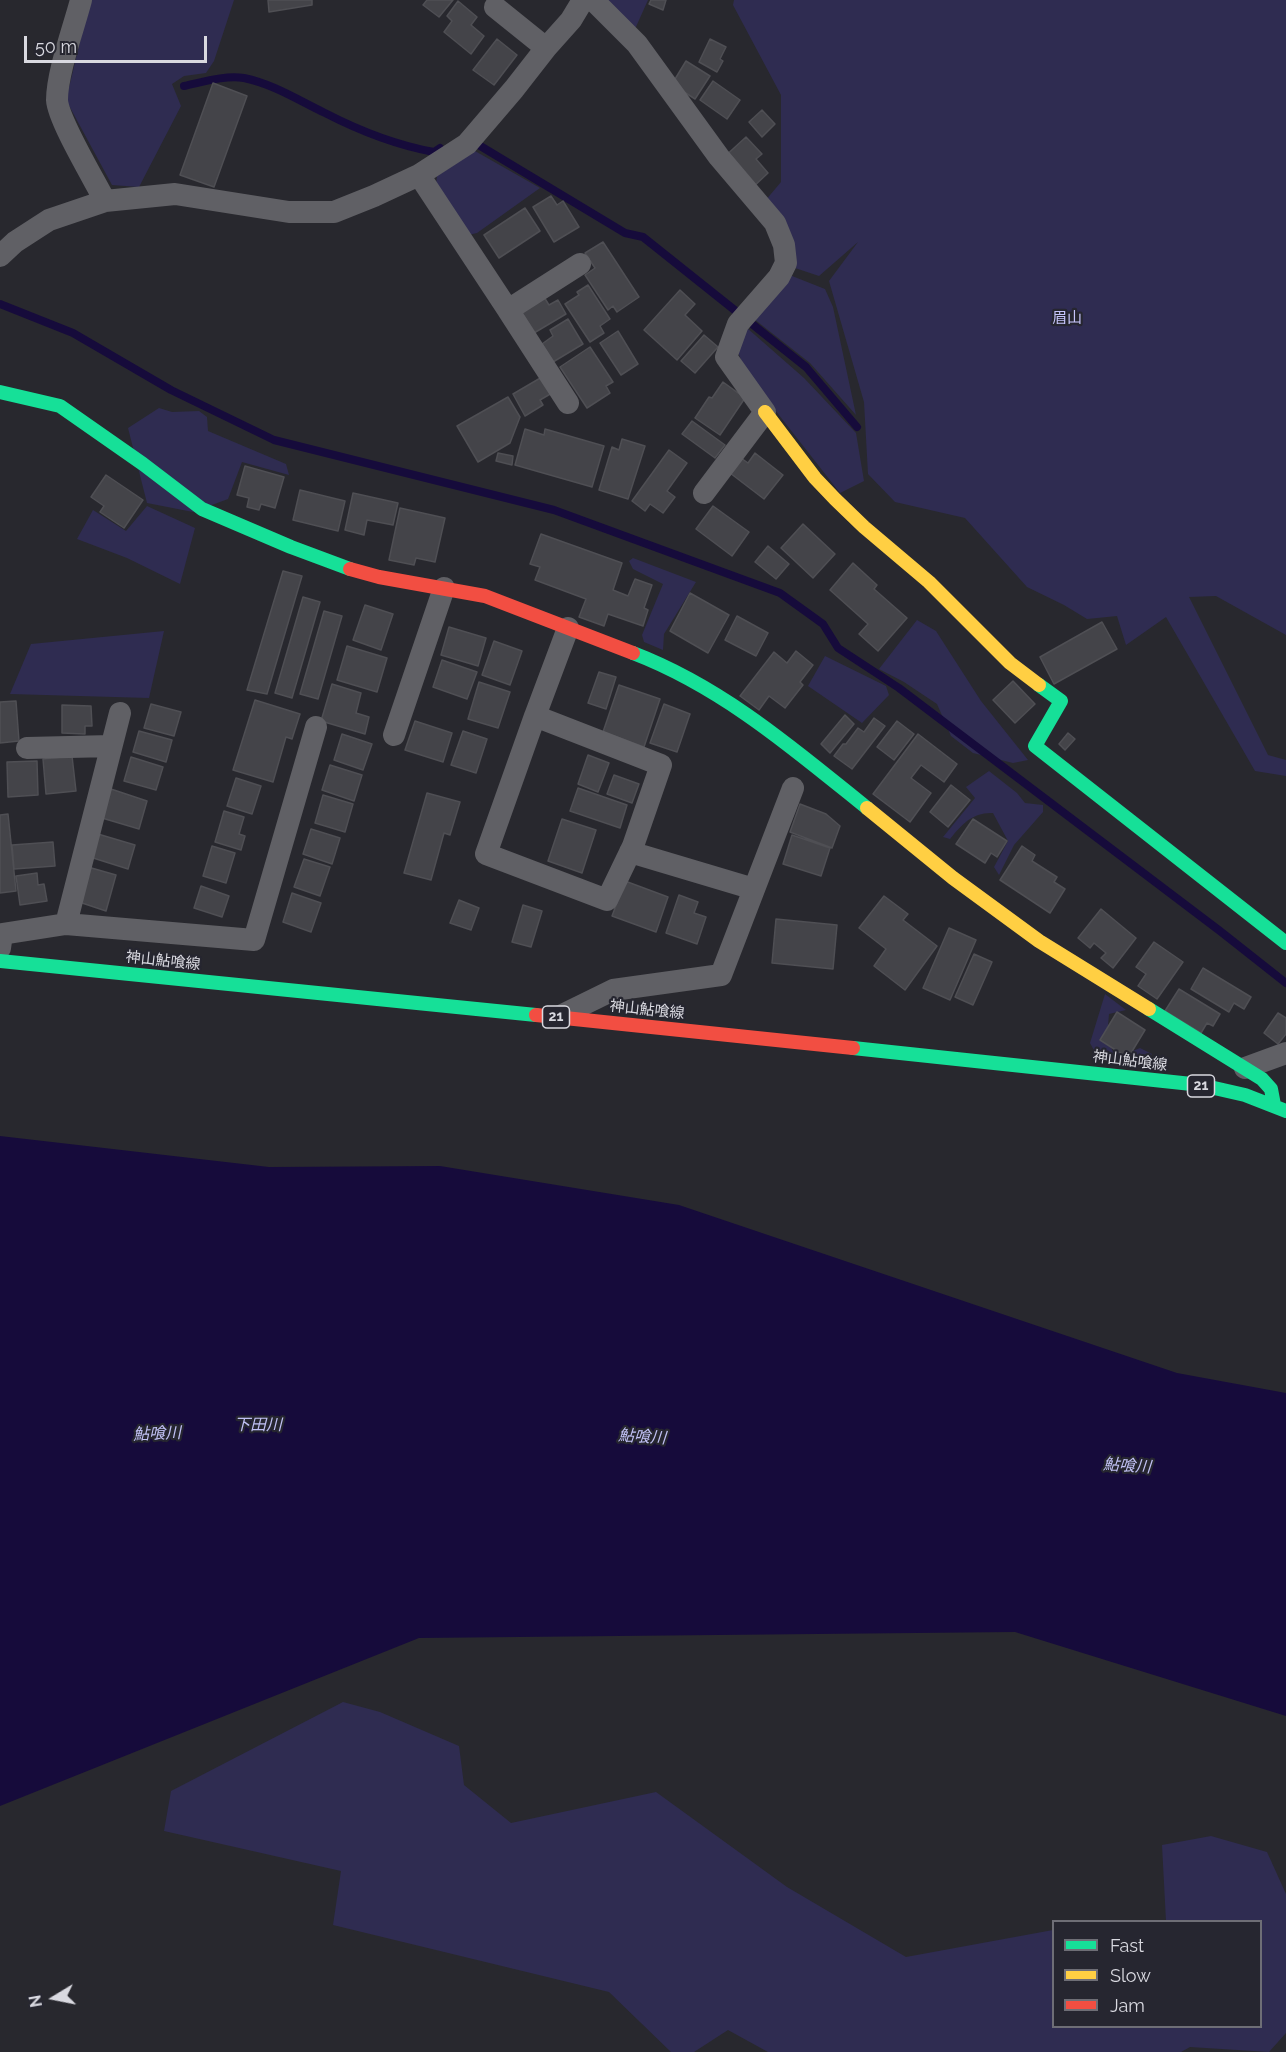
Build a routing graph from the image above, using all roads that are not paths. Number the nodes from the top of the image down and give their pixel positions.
1 (81, 0) edge
2 (583, 0) edge
3 (593, 0) edge
4 (495, 6) dead end
5 (546, 48) junction
6 (419, 175) junction
7 (105, 201) junction
8 (0, 256) edge
9 (580, 264) dead end
10 (508, 310) junction
11 (0, 392) edge
12 (568, 403) dead end
13 (765, 412) junction
14 (704, 493) dead end
15 (444, 588) junction
16 (568, 628) junction
17 (120, 713) dead end
18 (535, 716) junction
19 (316, 727) dead end
20 (394, 735) dead end
21 (111, 746) junction
22 (27, 748) dead end
23 (793, 788) dead end
24 (630, 852) junction
25 (754, 889) junction
26 (66, 924) junction
27 (1, 938) edge
28 (1286, 943) edge
29 (0, 961) edge
30 (557, 1017) junction
31 (1286, 1053) edge
32 (1245, 1068) junction
33 (1280, 1108) edge

1 - 7 street
2 - 5 street
3 - 13 street
4 - 5 street
5 - 6 street
6 - 7 street
6 - 10 street
7 - 8 street
9 - 10 street
10 - 12 street
11 - 15 street
13 - 14 street
13 - 28 street
15 - 16 street
15 - 20 street
16 - 18 street
16 - 32 street
17 - 21 street
18 - 24 street
18 - 24 street
19 - 26 street
21 - 22 street
21 - 26 street
23 - 25 street
24 - 25 street
25 - 30 street
26 - 27 street
29 - 30 street, 神山鮎喰線 / 21
30 - 33 street, 神山鮎喰線 / 21
31 - 32 street
32 - 33 street

